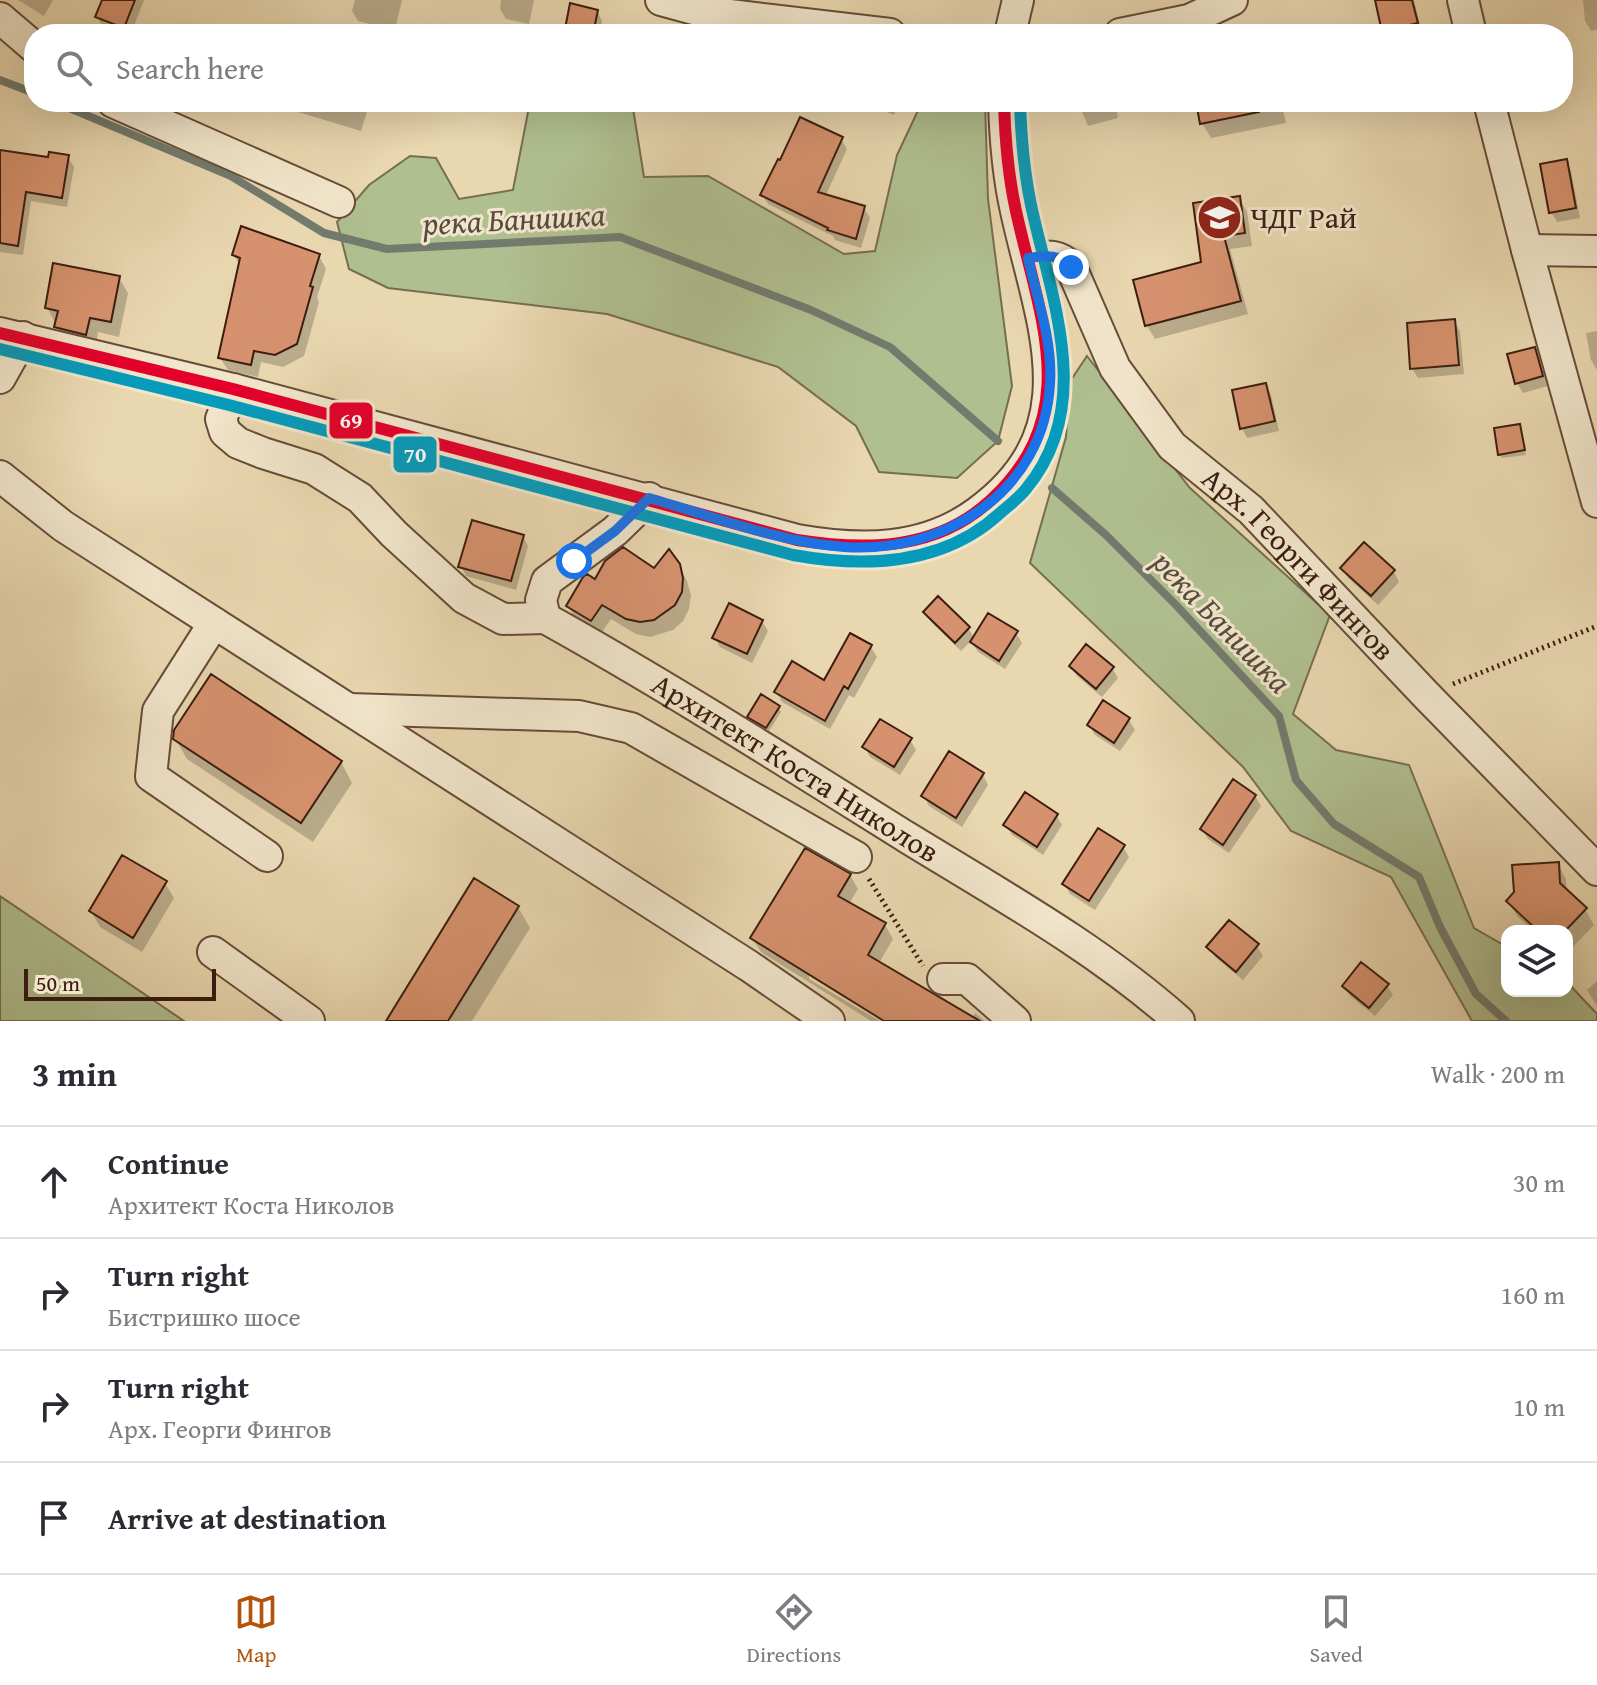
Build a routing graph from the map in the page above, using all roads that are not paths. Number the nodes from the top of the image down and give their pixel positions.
1 (661, 0) edge
2 (1018, 0) edge
3 (1232, 0) edge
4 (1463, 0) edge
5 (0, 18) edge
6 (806, 24) edge
7 (1012, 24) edge
8 (1169, 24) edge
9 (1469, 24) edge
10 (24, 38) edge
11 (136, 112) edge
12 (1004, 112) edge
13 (1492, 112) edge
14 (339, 202) dead end
15 (1527, 250) junction
16 (1597, 251) edge
17 (1028, 258) junction
18 (12, 335) edge
19 (0, 378) edge
20 (233, 389) junction
21 (0, 476) edge
22 (649, 498) junction
23 (1597, 502) edge
24 (545, 618) junction
25 (214, 623) junction
26 (348, 709) junction
27 (267, 856) dead end
28 (856, 857) road end
29 (1597, 870) edge
30 (213, 952) dead end
31 (943, 979) road end
32 (309, 1021) edge
33 (829, 1021) edge
34 (1015, 1021) edge
35 (1179, 1021) edge

1 - 6 street
2 - 7 street
3 - 8 street
4 - 9 street
5 - 10 street
11 - 14 street
12 - 17 street
13 - 15 street
15 - 16 street
15 - 23 street
17 - 22 street
17 - 29 street, Арх. Георги Фингов
18 - 19 street
18 - 20 street
20 - 22 street
20 - 24 street
21 - 25 street
22 - 24 street
24 - 35 street, Архитект Коста Николов
25 - 26 street
25 - 27 street
26 - 28 street
26 - 33 street
30 - 32 street
31 - 34 street

